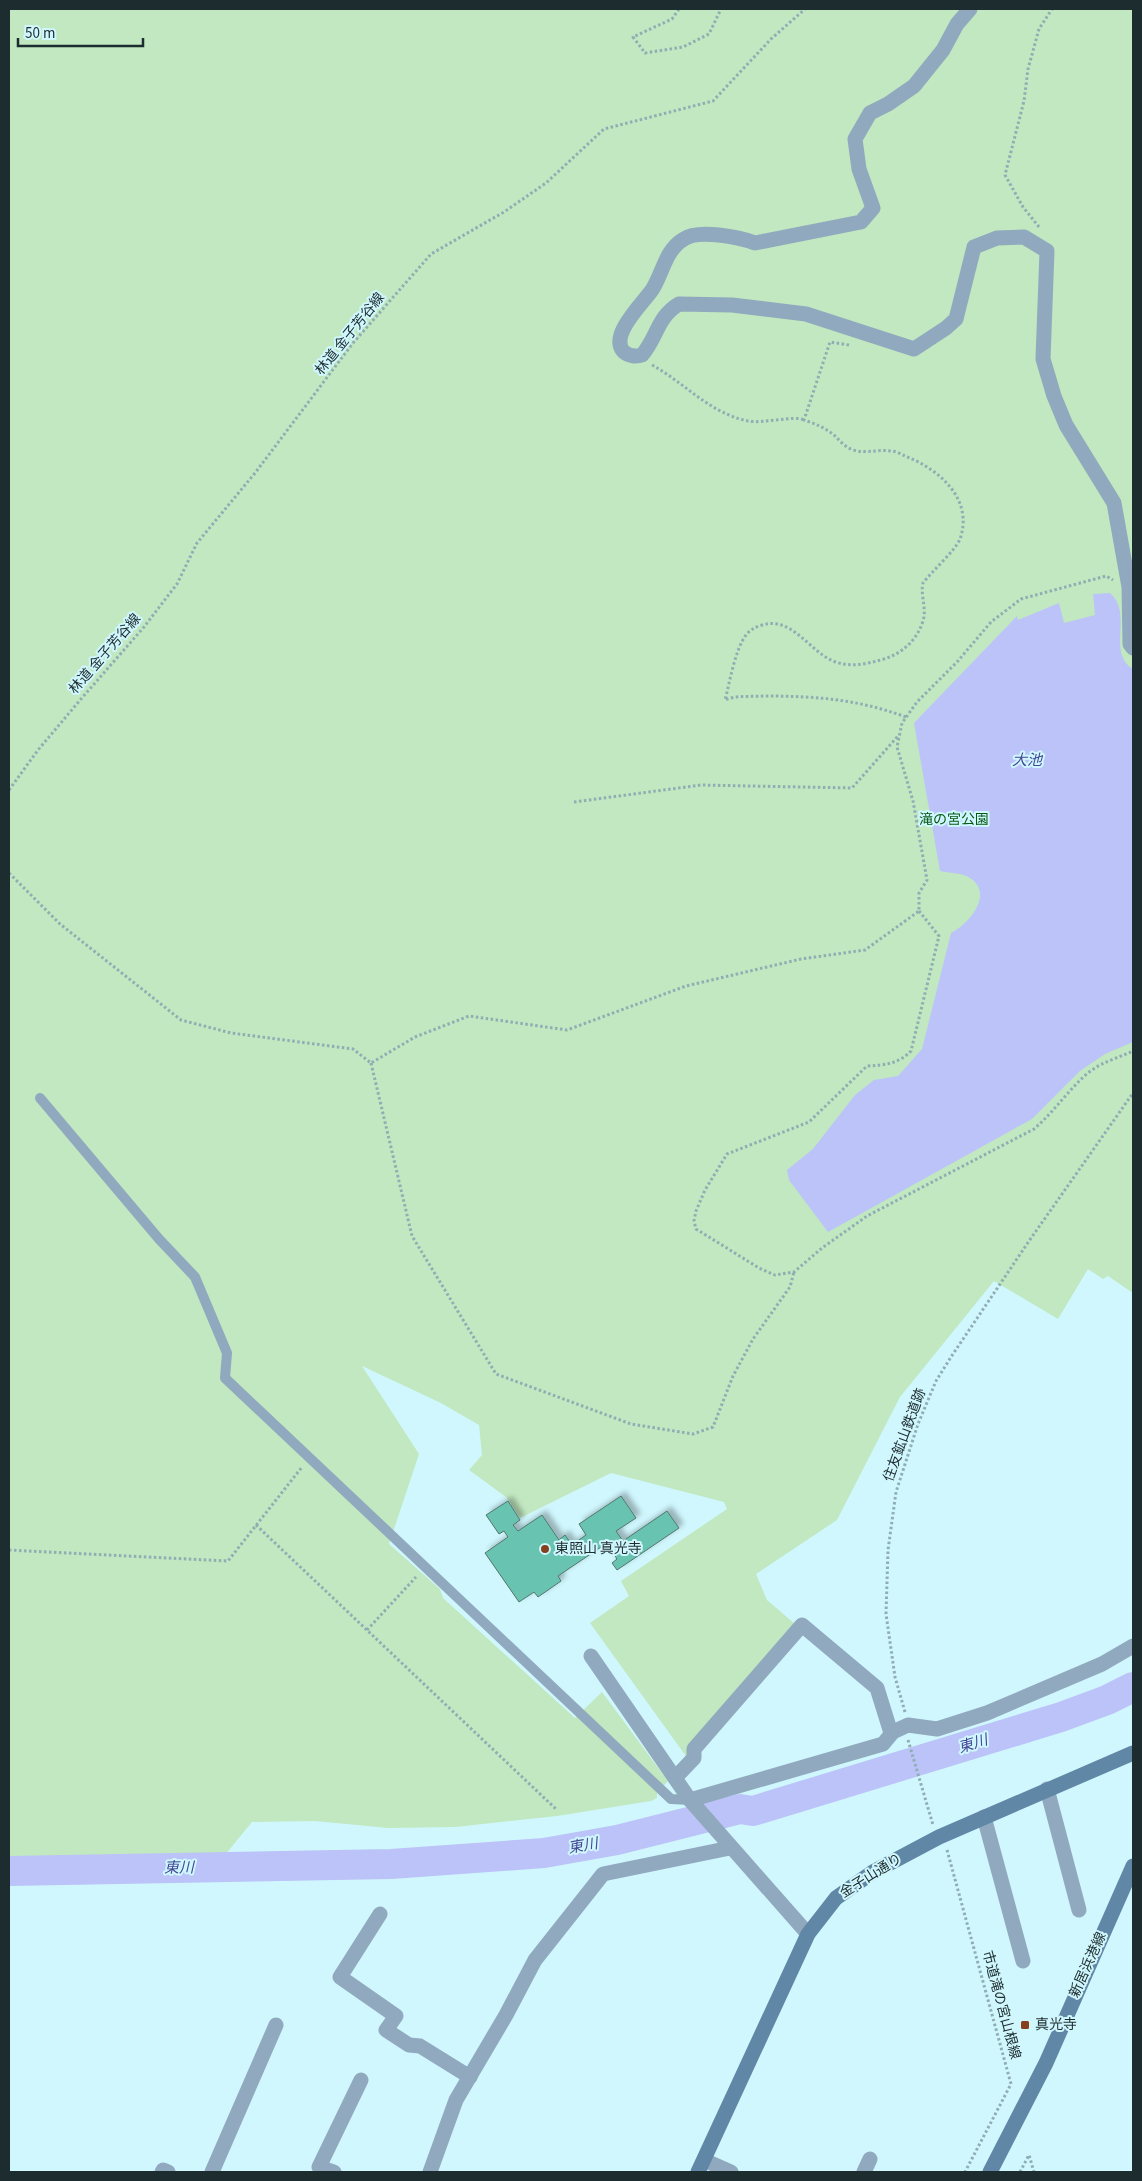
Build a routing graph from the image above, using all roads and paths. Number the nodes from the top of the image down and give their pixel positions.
1 (679, 9) edge
2 (722, 9) edge
3 (805, 9) edge
4 (970, 9) edge
5 (1052, 9) edge
6 (1036, 244) junction
7 (851, 346) dead end
8 (640, 356) junction
9 (804, 420) junction
10 (1106, 576) dead end
11 (1133, 648) edge
12 (906, 717) junction
13 (900, 734) junction
14 (9, 790) edge
15 (574, 802) dead end
16 (9, 873) edge
17 (920, 911) junction
18 (1133, 1051) edge
19 (371, 1063) junction
20 (1133, 1094) edge
21 (40, 1098) dead end
22 (794, 1272) junction
23 (310, 1458) junction
24 (256, 1525) junction
25 (9, 1550) edge
26 (425, 1567) junction
27 (367, 1630) junction
28 (1133, 1646) edge
29 (591, 1656) dead end
30 (908, 1732) junction
31 (891, 1733) junction
32 (1133, 1753) edge
33 (675, 1778) junction
34 (1047, 1789) junction
35 (691, 1802) junction
36 (557, 1810) dead end
37 (984, 1817) junction
38 (939, 1836) junction
39 (728, 1845) junction
40 (1133, 1866) edge
41 (1079, 1910) dead end
42 (380, 1914) dead end
43 (808, 1934) junction
44 (1023, 1961) dead end
45 (276, 2025) dead end
46 (470, 2077) junction
47 (362, 2080) dead end
48 (701, 2166) edge
49 (162, 2172) edge
50 (168, 2172) edge
51 (212, 2172) edge
52 (334, 2172) edge
53 (430, 2172) edge
54 (731, 2172) edge
55 (965, 2172) edge
56 (990, 2172) edge
57 (1020, 2172) edge
58 (1034, 2172) edge

1 - 2 path
3 - 14 path, 林道 金子芳谷線
4 - 8 street
5 - 6 path
6 - 8 street
6 - 11 street
7 - 9 path
8 - 9 path
9 - 12 path
10 - 12 path
12 - 13 path
13 - 15 path
13 - 17 path
16 - 19 path
17 - 19 path
17 - 22 path
18 - 22 path
19 - 22 path
20 - 30 path, 住友鉱山鉄道跡
21 - 23 lane
23 - 24 path
23 - 26 lane
24 - 25 path
24 - 27 path
26 - 27 path
26 - 35 lane
27 - 36 path
28 - 30 street
29 - 33 street
30 - 31 street
30 - 38 path, 住友鉱山鉄道跡
31 - 33 street
31 - 35 street
32 - 34 street, 金子山通り
33 - 35 street
34 - 37 street, 金子山通り
34 - 41 street
35 - 39 street
37 - 38 street, 金子山通り
37 - 44 street
38 - 43 street, 金子山通り
38 - 55 path, 市道滝の宮山根線
39 - 43 street
39 - 46 street
40 - 56 street, 新居浜港線
42 - 46 street
43 - 48 street, 金子山通り
45 - 51 street
46 - 53 street
47 - 52 street
48 - 54 street
49 - 50 street
57 - 58 path

